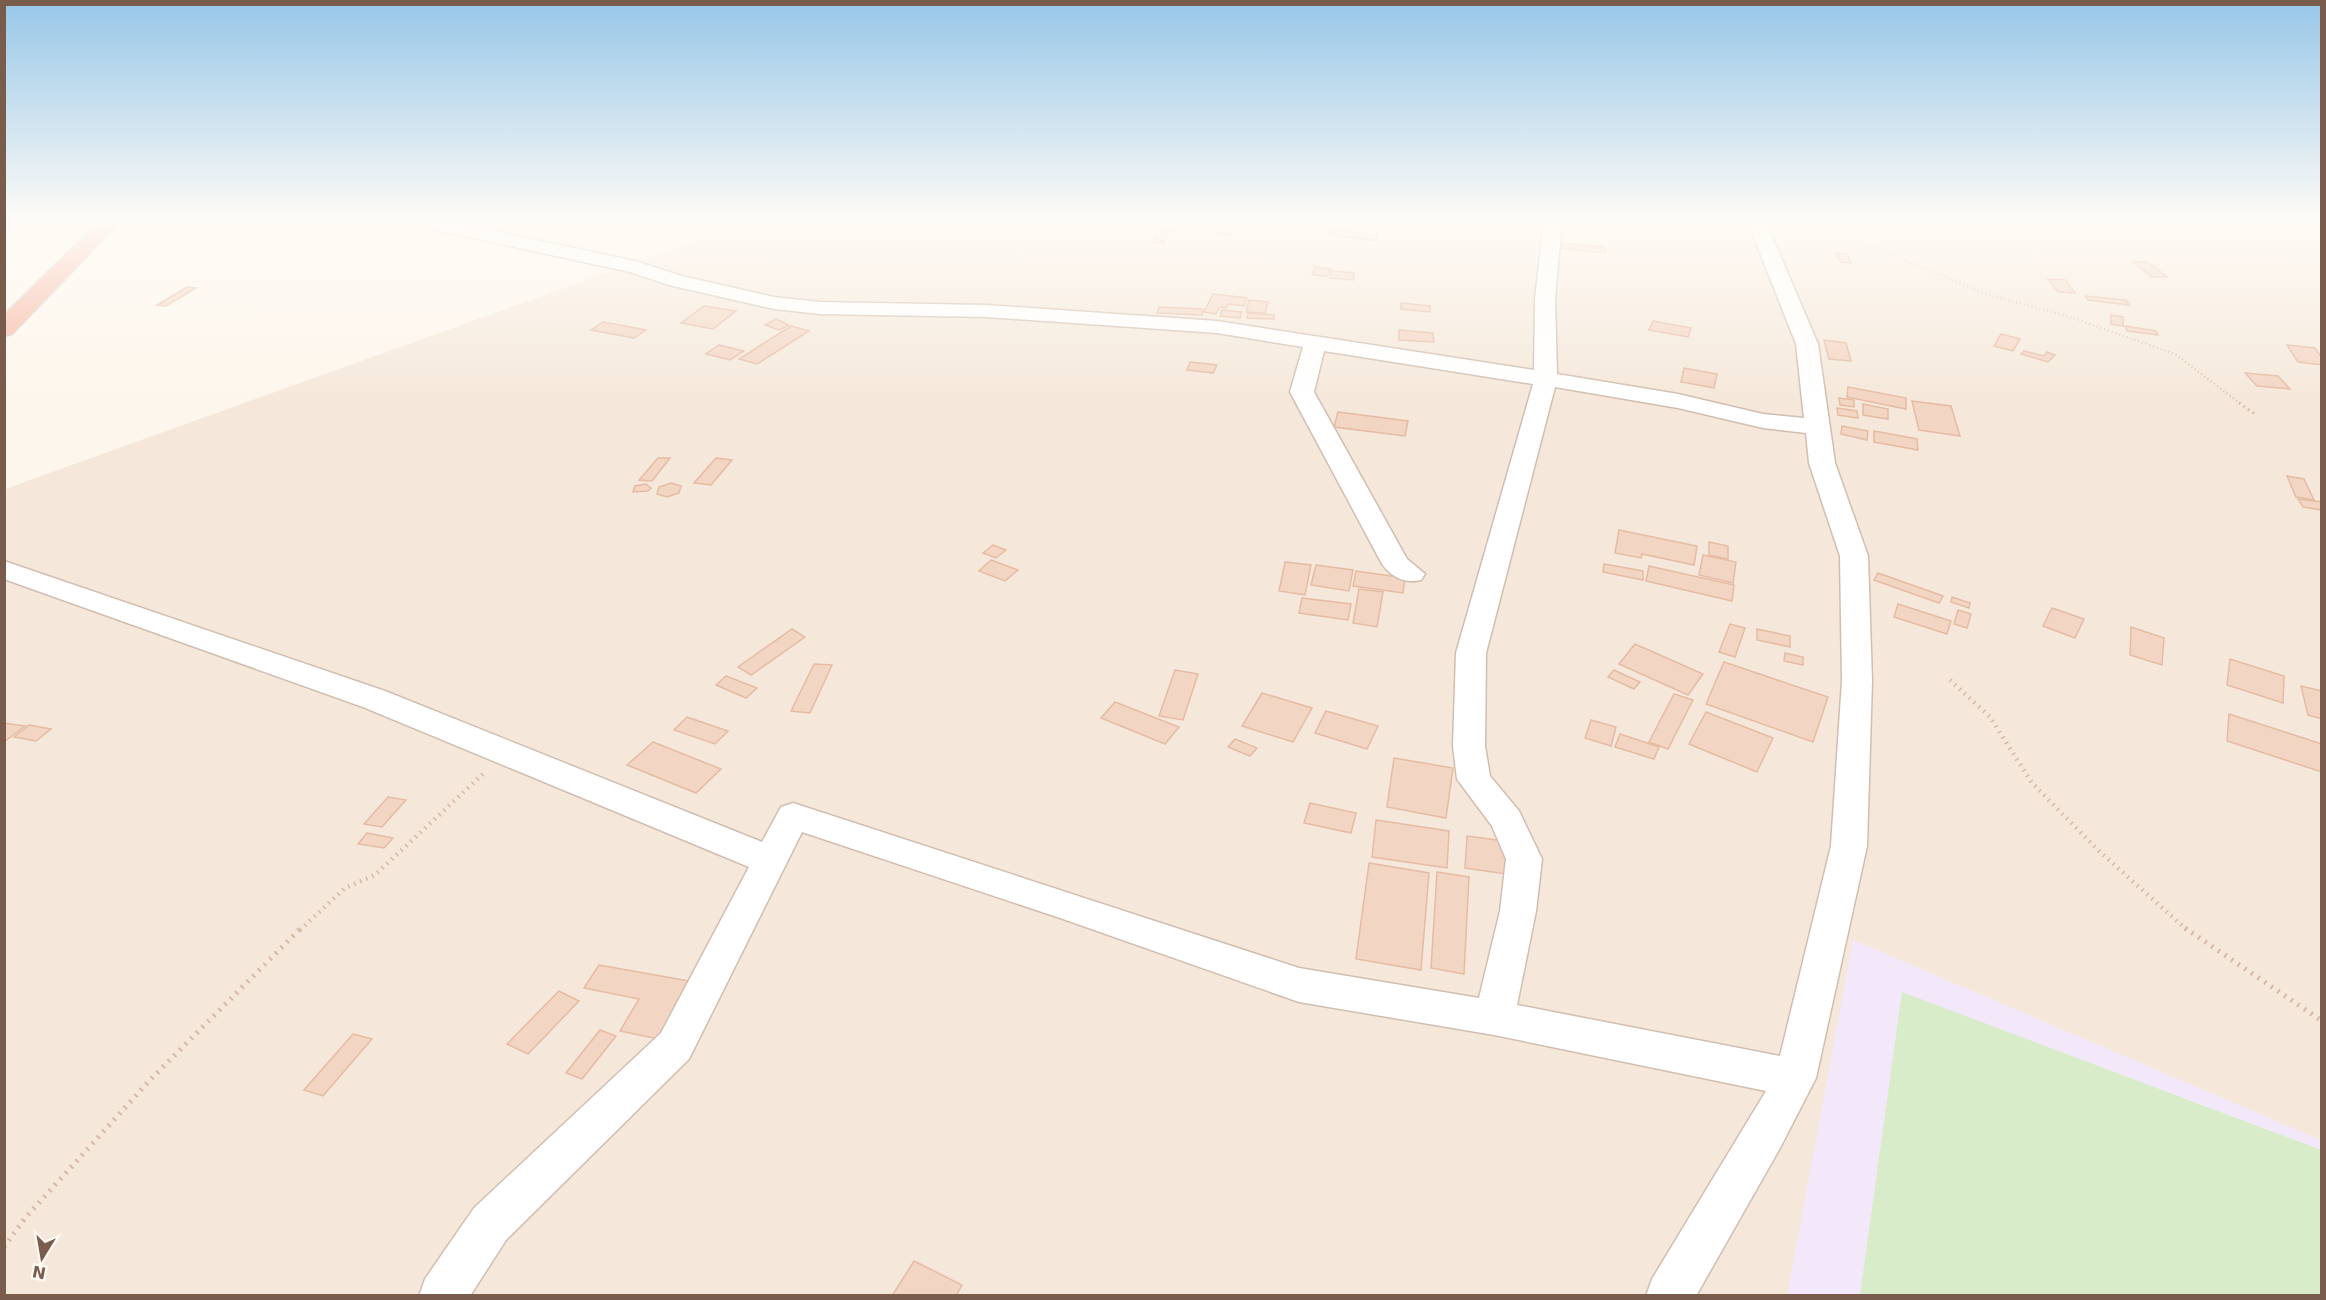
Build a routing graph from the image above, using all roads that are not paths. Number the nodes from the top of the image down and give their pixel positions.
1 (51, 281) edge
2 (675, 281) edge
3 (1546, 281) edge
4 (1781, 281) edge
5 (4, 329) edge
6 (1316, 341) junction
7 (1546, 379) junction
8 (1816, 427) junction
9 (4, 569) edge
10 (1411, 574) dead end
11 (771, 861) junction
12 (1494, 1018) junction
13 (1795, 1078) junction
14 (442, 1296) edge
15 (1669, 1296) edge

1 - 5 highway
2 - 6 street
3 - 7 street
4 - 8 street
6 - 7 street
6 - 10 street
7 - 8 street
7 - 12 street
8 - 13 street
9 - 11 street
11 - 12 street
11 - 14 street
12 - 13 street
13 - 15 street

